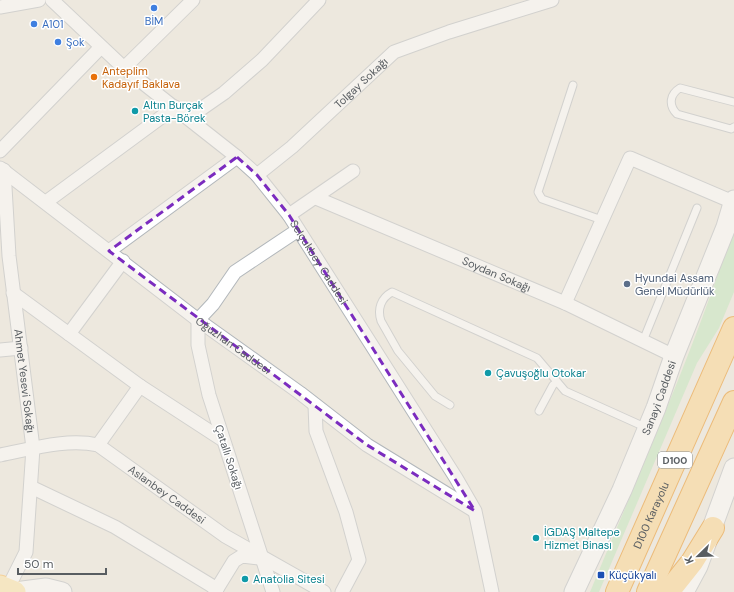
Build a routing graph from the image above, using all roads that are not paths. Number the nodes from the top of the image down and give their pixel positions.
1 (39, 0) edge
2 (52, 0) edge
3 (193, 0) edge
4 (319, 0) edge
5 (552, 0) edge
6 (0, 7) edge
7 (101, 47) junction
8 (124, 68) junction
9 (573, 85) dead end
10 (734, 102) edge
11 (175, 107) junction
12 (188, 118) junction
13 (734, 127) edge
14 (0, 151) edge
15 (237, 157) junction
16 (2, 169) edge
17 (353, 171) dead end
18 (257, 175) junction
19 (316, 198) junction
20 (734, 201) edge
21 (46, 202) junction
22 (697, 208) dead end
23 (289, 215) junction
24 (602, 220) junction
25 (298, 230) junction
26 (109, 251) junction
27 (4, 257) edge
28 (123, 261) junction
29 (13, 293) junction
30 (565, 302) junction
31 (198, 320) junction
32 (734, 328) edge
33 (69, 334) junction
34 (643, 341) junction
35 (21, 348) junction
36 (0, 350) edge
37 (674, 356) junction
38 (557, 382) junction
39 (140, 386) junction
40 (734, 402) edge
41 (450, 404) dead end
42 (315, 405) junction
43 (539, 411) dead end
44 (648, 428) junction
45 (223, 440) junction
46 (98, 445) junction
47 (33, 448) junction
48 (0, 455) edge
49 (734, 468) edge
50 (32, 487) junction
51 (729, 495) edge
52 (475, 511) junction
53 (713, 528) junction
54 (263, 558) junction
55 (10, 590) edge
56 (216, 590) edge
57 (62, 592) edge
58 (273, 592) edge
59 (324, 592) edge
60 (342, 592) edge
61 (492, 592) edge
62 (574, 592) edge
63 (617, 592) edge
64 (648, 592) edge
65 (668, 592) edge
66 (684, 592) edge

1 - 6 street
2 - 7 street, Selçukbey Caddesi
3 - 8 street
4 - 12 street
5 - 18 street, Tolgay Sokağı
7 - 8 street, Selçukbey Caddesi
7 - 14 street
8 - 11 street, Selçukbey Caddesi
9 - 24 lane
10 - 13 lane
11 - 12 street, Selçukbey Caddesi
11 - 21 street
12 - 15 street, Selçukbey Caddesi
15 - 18 street, Selçukbey Caddesi
15 - 26 street
16 - 21 street, Oğuzhan Caddesi
16 - 27 street, Ahmet Yesevi Sokağı
17 - 19 street
18 - 23 street, Selçukbey Caddesi
19 - 23 street
19 - 30 street, Soydan Sokağı
20 - 24 street
20 - 37 main road, Sanayi Caddesi
21 - 26 street, Oğuzhan Caddesi
22 - 34 lane
23 - 25 street, Selçukbey Caddesi
24 - 30 street
25 - 31 street
25 - 52 street, Selçukbey Caddesi
26 - 28 street, Oğuzhan Caddesi
27 - 29 street, Ahmet Yesevi Sokağı
28 - 31 street, Oğuzhan Caddesi
28 - 33 street
29 - 33 street
29 - 35 street, Ahmet Yesevi Sokağı
30 - 34 street, Soydan Sokağı
31 - 42 street, Oğuzhan Caddesi
31 - 45 street, Çatallı Sokağı
32 - 63 highway, D100 Karayolu / D100
33 - 39 street
34 - 37 street, Soydan Sokağı
35 - 36 street
35 - 47 street, Ahmet Yesevi Sokağı
37 - 44 main road, Sanayi Caddesi
38 - 41 lane
38 - 43 lane
38 - 44 lane
39 - 45 street
39 - 46 street
40 - 64 highway, D100
42 - 52 street, Oğuzhan Caddesi
42 - 60 street
44 - 62 main road, Sanayi Caddesi
45 - 54 street, Çatallı Sokağı
46 - 47 street, Aslanbey Caddesi
46 - 54 street, Aslanbey Caddesi
47 - 48 street, Aslanbey Caddesi
47 - 50 street, Ahmet Yesevi Sokağı
49 - 51 main road
50 - 55 street, Ahmet Yesevi Sokağı
50 - 56 street
51 - 53 main road
52 - 61 street, Selçukbey Caddesi
53 - 65 highway
53 - 66 main road
54 - 56 street
54 - 58 street, Çatallı Sokağı
54 - 59 street, Aslanbey Caddesi
55 - 57 main road

